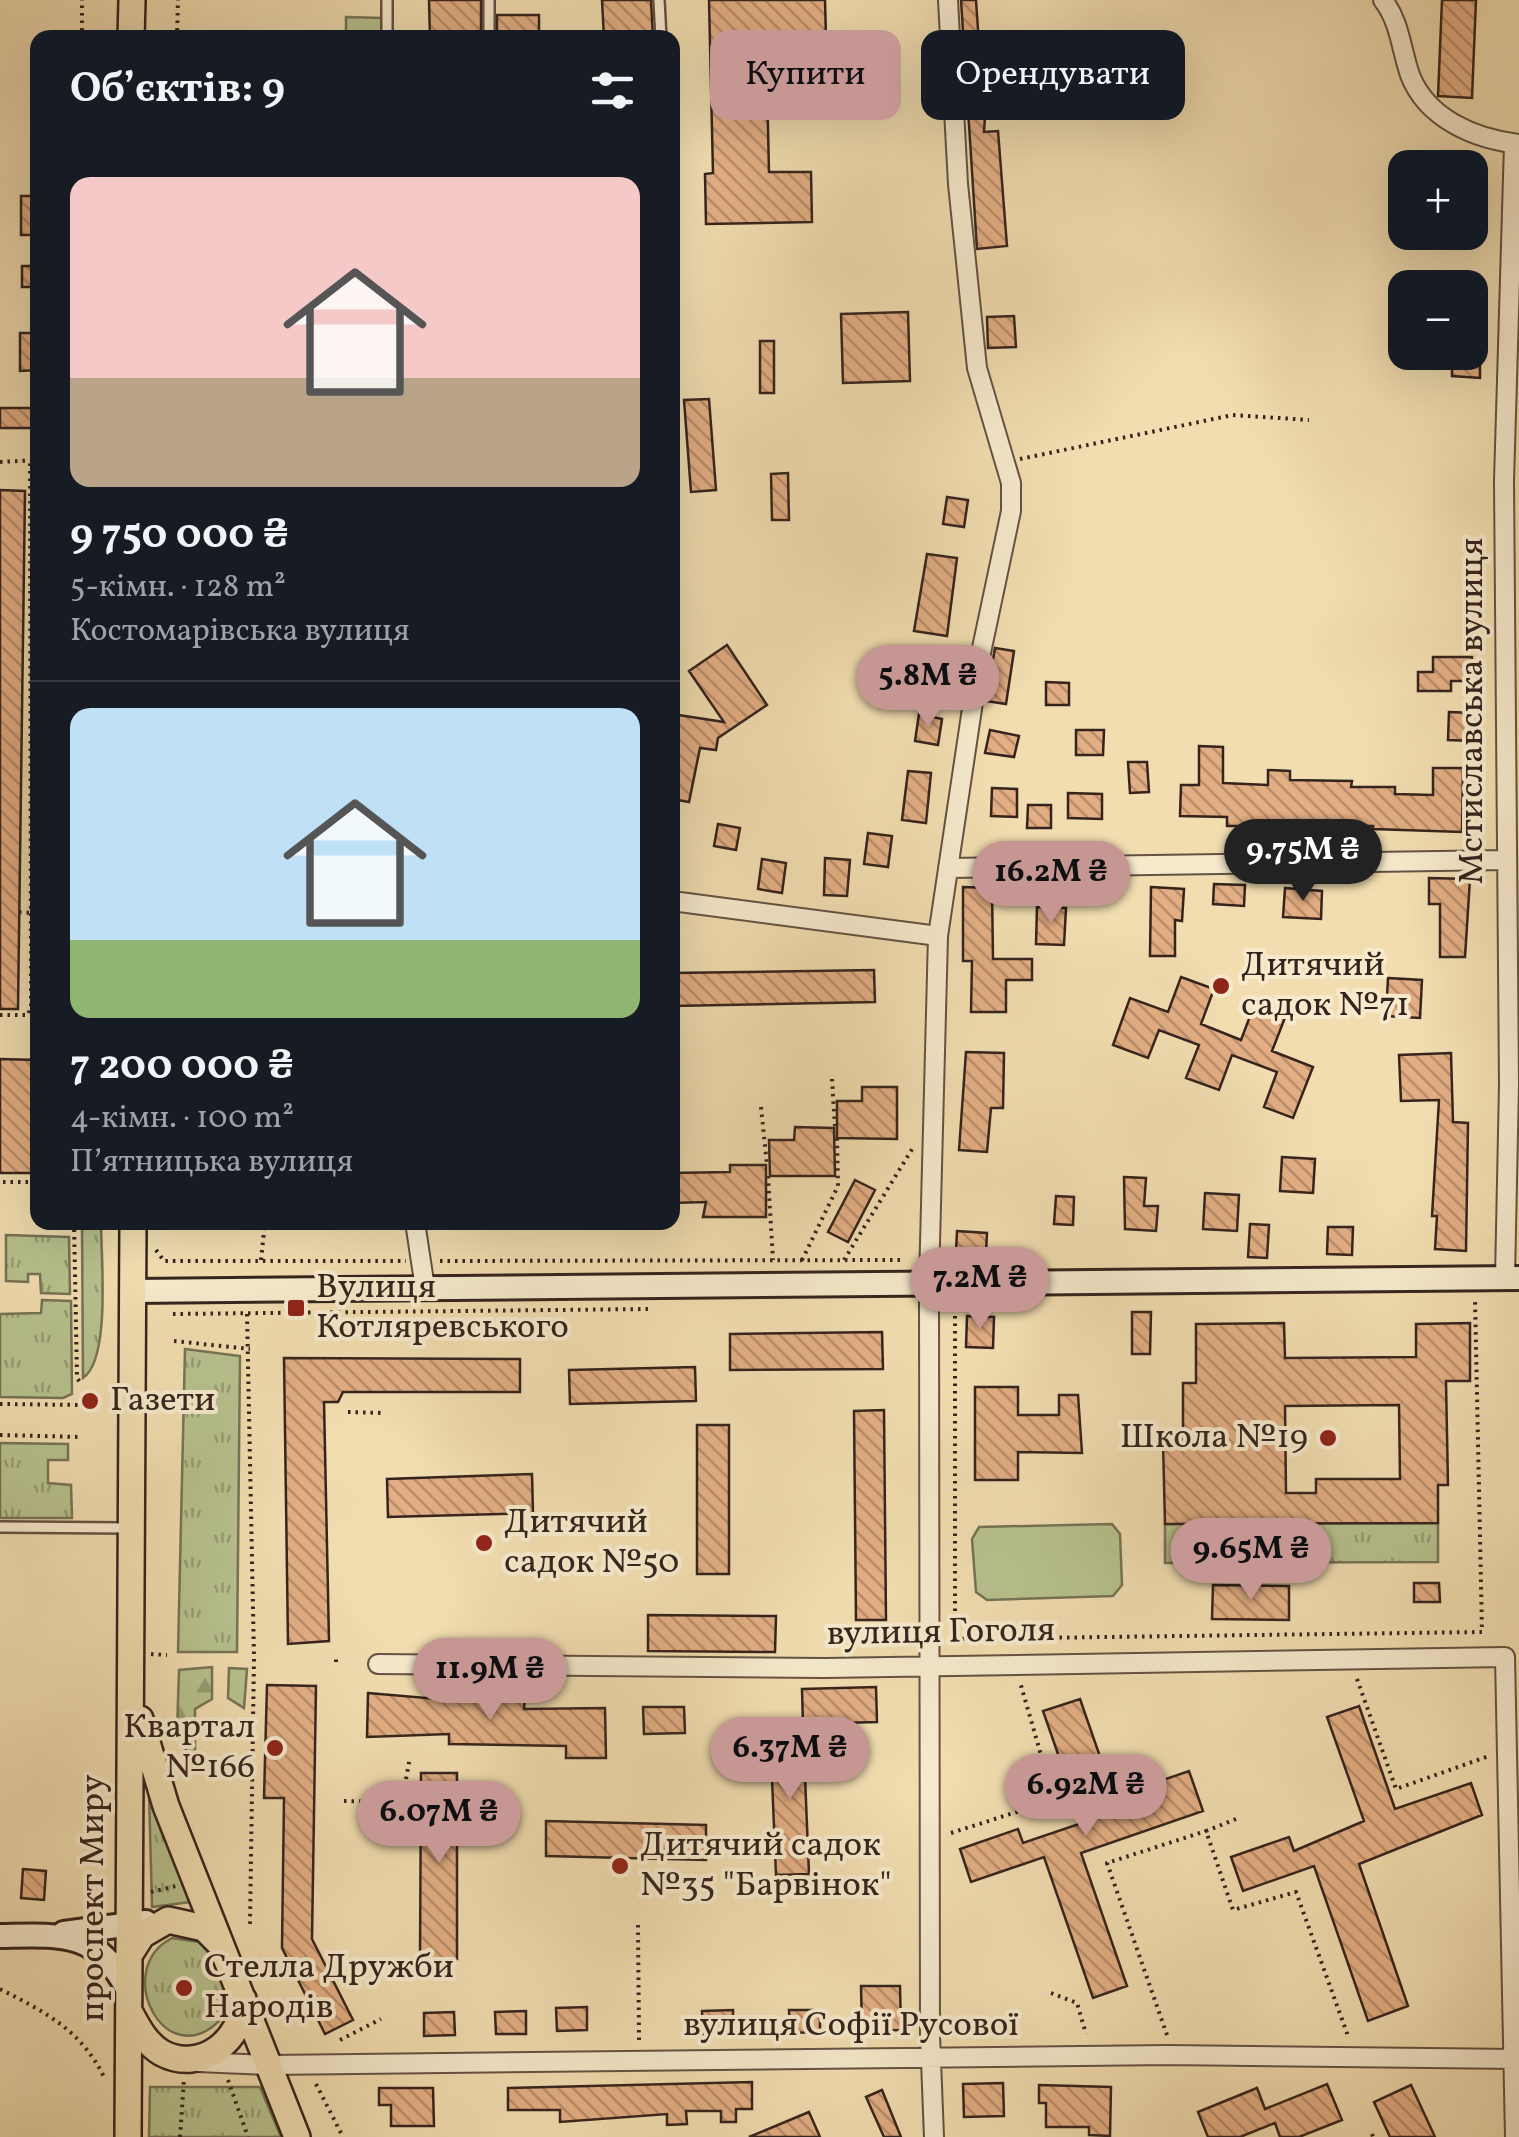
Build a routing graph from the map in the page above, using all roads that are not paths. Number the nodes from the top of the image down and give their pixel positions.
1 (132, 0) edge
2 (387, 0) edge
3 (489, 0) edge
4 (659, 0) edge
5 (948, 0) edge
6 (1383, 0) edge
7 (131, 30) edge
8 (386, 30) edge
9 (489, 30) edge
10 (661, 30) edge
11 (1517, 144) edge
12 (1512, 481) edge
13 (1506, 860) junction
14 (948, 868) junction
15 (680, 901) edge
16 (938, 936) junction
17 (133, 1230) edge
18 (417, 1230) edge
19 (1512, 1278) edge
20 (929, 1282) junction
21 (426, 1288) junction
22 (134, 1291) junction
23 (0, 1527) edge
24 (131, 1528) junction
25 (1512, 1657) edge
26 (130, 1660) junction
27 (378, 1664) dead end
28 (930, 1665) junction
29 (168, 1920) junction
30 (127, 1923) junction
31 (0, 1936) edge
32 (50, 1936) junction
33 (221, 1946) junction
34 (128, 1957) junction
35 (243, 1999) junction
36 (128, 2001) junction
37 (930, 2058) junction
38 (1516, 2060) junction
39 (270, 2065) junction
40 (186, 2070) junction
41 (128, 2137) edge
42 (296, 2137) edge
43 (934, 2137) edge
44 (1515, 2137) edge

1 - 7 main road
2 - 8 lane
3 - 9 lane
4 - 10 lane
5 - 14 street
6 - 11 street
11 - 12 street, Мстиславська вулиця
12 - 13 street, Мстиславська вулиця
13 - 14 street
13 - 19 street, Мстиславська вулиця
14 - 16 street
15 - 16 street
16 - 20 street
17 - 22 main road, проспект Миру
18 - 21 street
19 - 20 street
20 - 21 street
20 - 28 street
21 - 22 street
22 - 24 main road, проспект Миру
23 - 24 lane
24 - 26 main road, проспект Миру
25 - 28 street, вулиця Гоголя
25 - 38 street
26 - 30 main road, проспект Миру
26 - 33 main road, проспект Миру
27 - 28 street, вулиця Гоголя
28 - 37 street
29 - 30 street
29 - 33 main road
29 - 34 main road
30 - 32 street
30 - 34 main road, проспект Миру
31 - 32 street
32 - 36 street
33 - 35 main road, проспект Миру
34 - 36 main road, проспект Миру
35 - 39 main road, проспект Миру
35 - 40 main road
36 - 40 main road
36 - 41 main road, проспект Миру
37 - 38 street, вулиця Софії Русової
37 - 39 street, вулиця Софії Русової
37 - 43 street
38 - 44 street
39 - 40 street, вулиця Софії Русової
39 - 42 main road, проспект Миру

